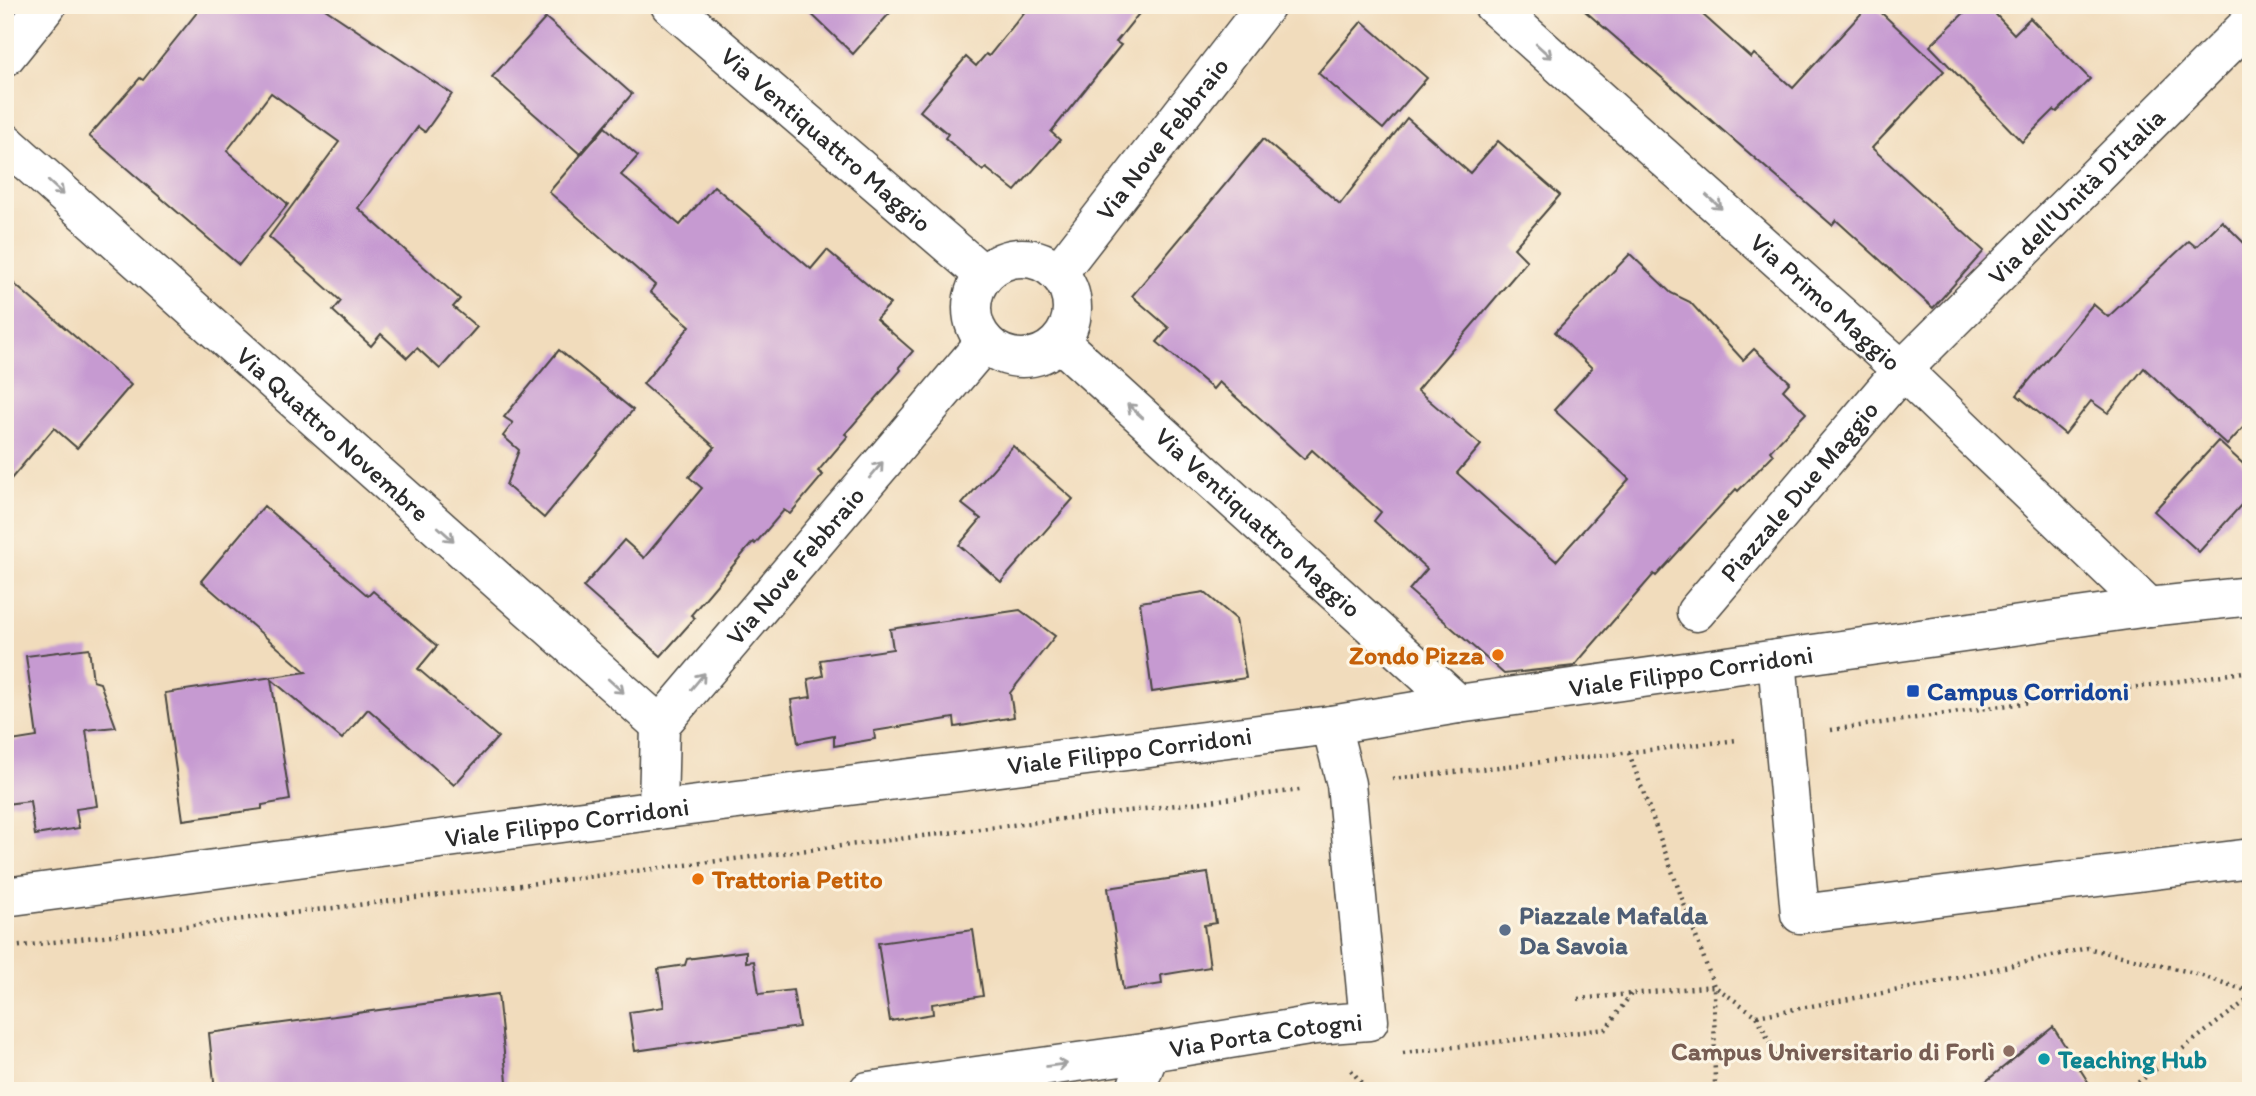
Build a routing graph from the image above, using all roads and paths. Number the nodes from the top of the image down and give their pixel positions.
1 (47, 5) edge
2 (670, 5) edge
3 (1266, 5) edge
4 (1493, 5) edge
5 (2251, 22) edge
6 (5, 57) edge
7 (5, 142) edge
8 (1058, 273) junction
9 (984, 275) junction
10 (985, 342) junction
11 (1060, 342) junction
12 (1902, 370) junction
13 (2251, 596) edge
14 (2149, 607) junction
15 (1696, 612) dead end
16 (1777, 659) junction
17 (2251, 671) edge
18 (1458, 704) junction
19 (660, 725) junction
20 (1331, 725) junction
21 (1784, 735) junction
22 (1629, 753) junction
23 (1346, 784) junction
24 (658, 810) junction
25 (2251, 858) edge
26 (5, 897) edge
27 (5, 948) edge
28 (1714, 986) junction
29 (1631, 993) junction
30 (2251, 995) edge
31 (1577, 999) dead end
32 (1757, 1016) junction
33 (1150, 1052) junction
34 (1399, 1054) dead end
35 (1781, 1066) dead end
36 (868, 1091) edge
37 (1135, 1091) edge
38 (1715, 1091) edge
39 (2127, 1091) edge

1 - 6 street
2 - 9 street, Via Ventiquattro Maggio
3 - 8 street, Via Nove Febbraio
4 -> 12 street, Via Primo Maggio
5 - 12 street, Via dell'Unità D'Italia
7 -> 19 street, Via Quattro Novembre
8 - 9 street
8 - 11 street
9 - 10 street
10 - 11 street
19 -> 10 street, Via Nove Febbraio
18 -> 11 street, Via Ventiquattro Maggio
12 - 14 street, Via Primo Maggio
12 - 15 street, Piazzale Due Maggio
13 - 14 street, Viale Filippo Corridoni
14 - 16 street, Viale Filippo Corridoni
16 - 18 street, Viale Filippo Corridoni
16 - 21 street
17 - 21 path
18 - 20 street, Viale Filippo Corridoni
19 - 24 street
20 - 23 street, Via Porta Cotogni
20 - 24 street, Viale Filippo Corridoni
21 - 22 path
21 - 25 street
22 - 23 path
22 - 28 path
23 - 27 path
23 - 33 street, Via Porta Cotogni
24 - 26 street, Viale Filippo Corridoni
28 - 29 path
28 - 32 path
28 - 38 path
29 - 31 path
29 - 34 path
30 - 32 path
30 - 39 path
32 - 35 path
36 -> 33 street, Via Porta Cotogni
33 - 37 street

